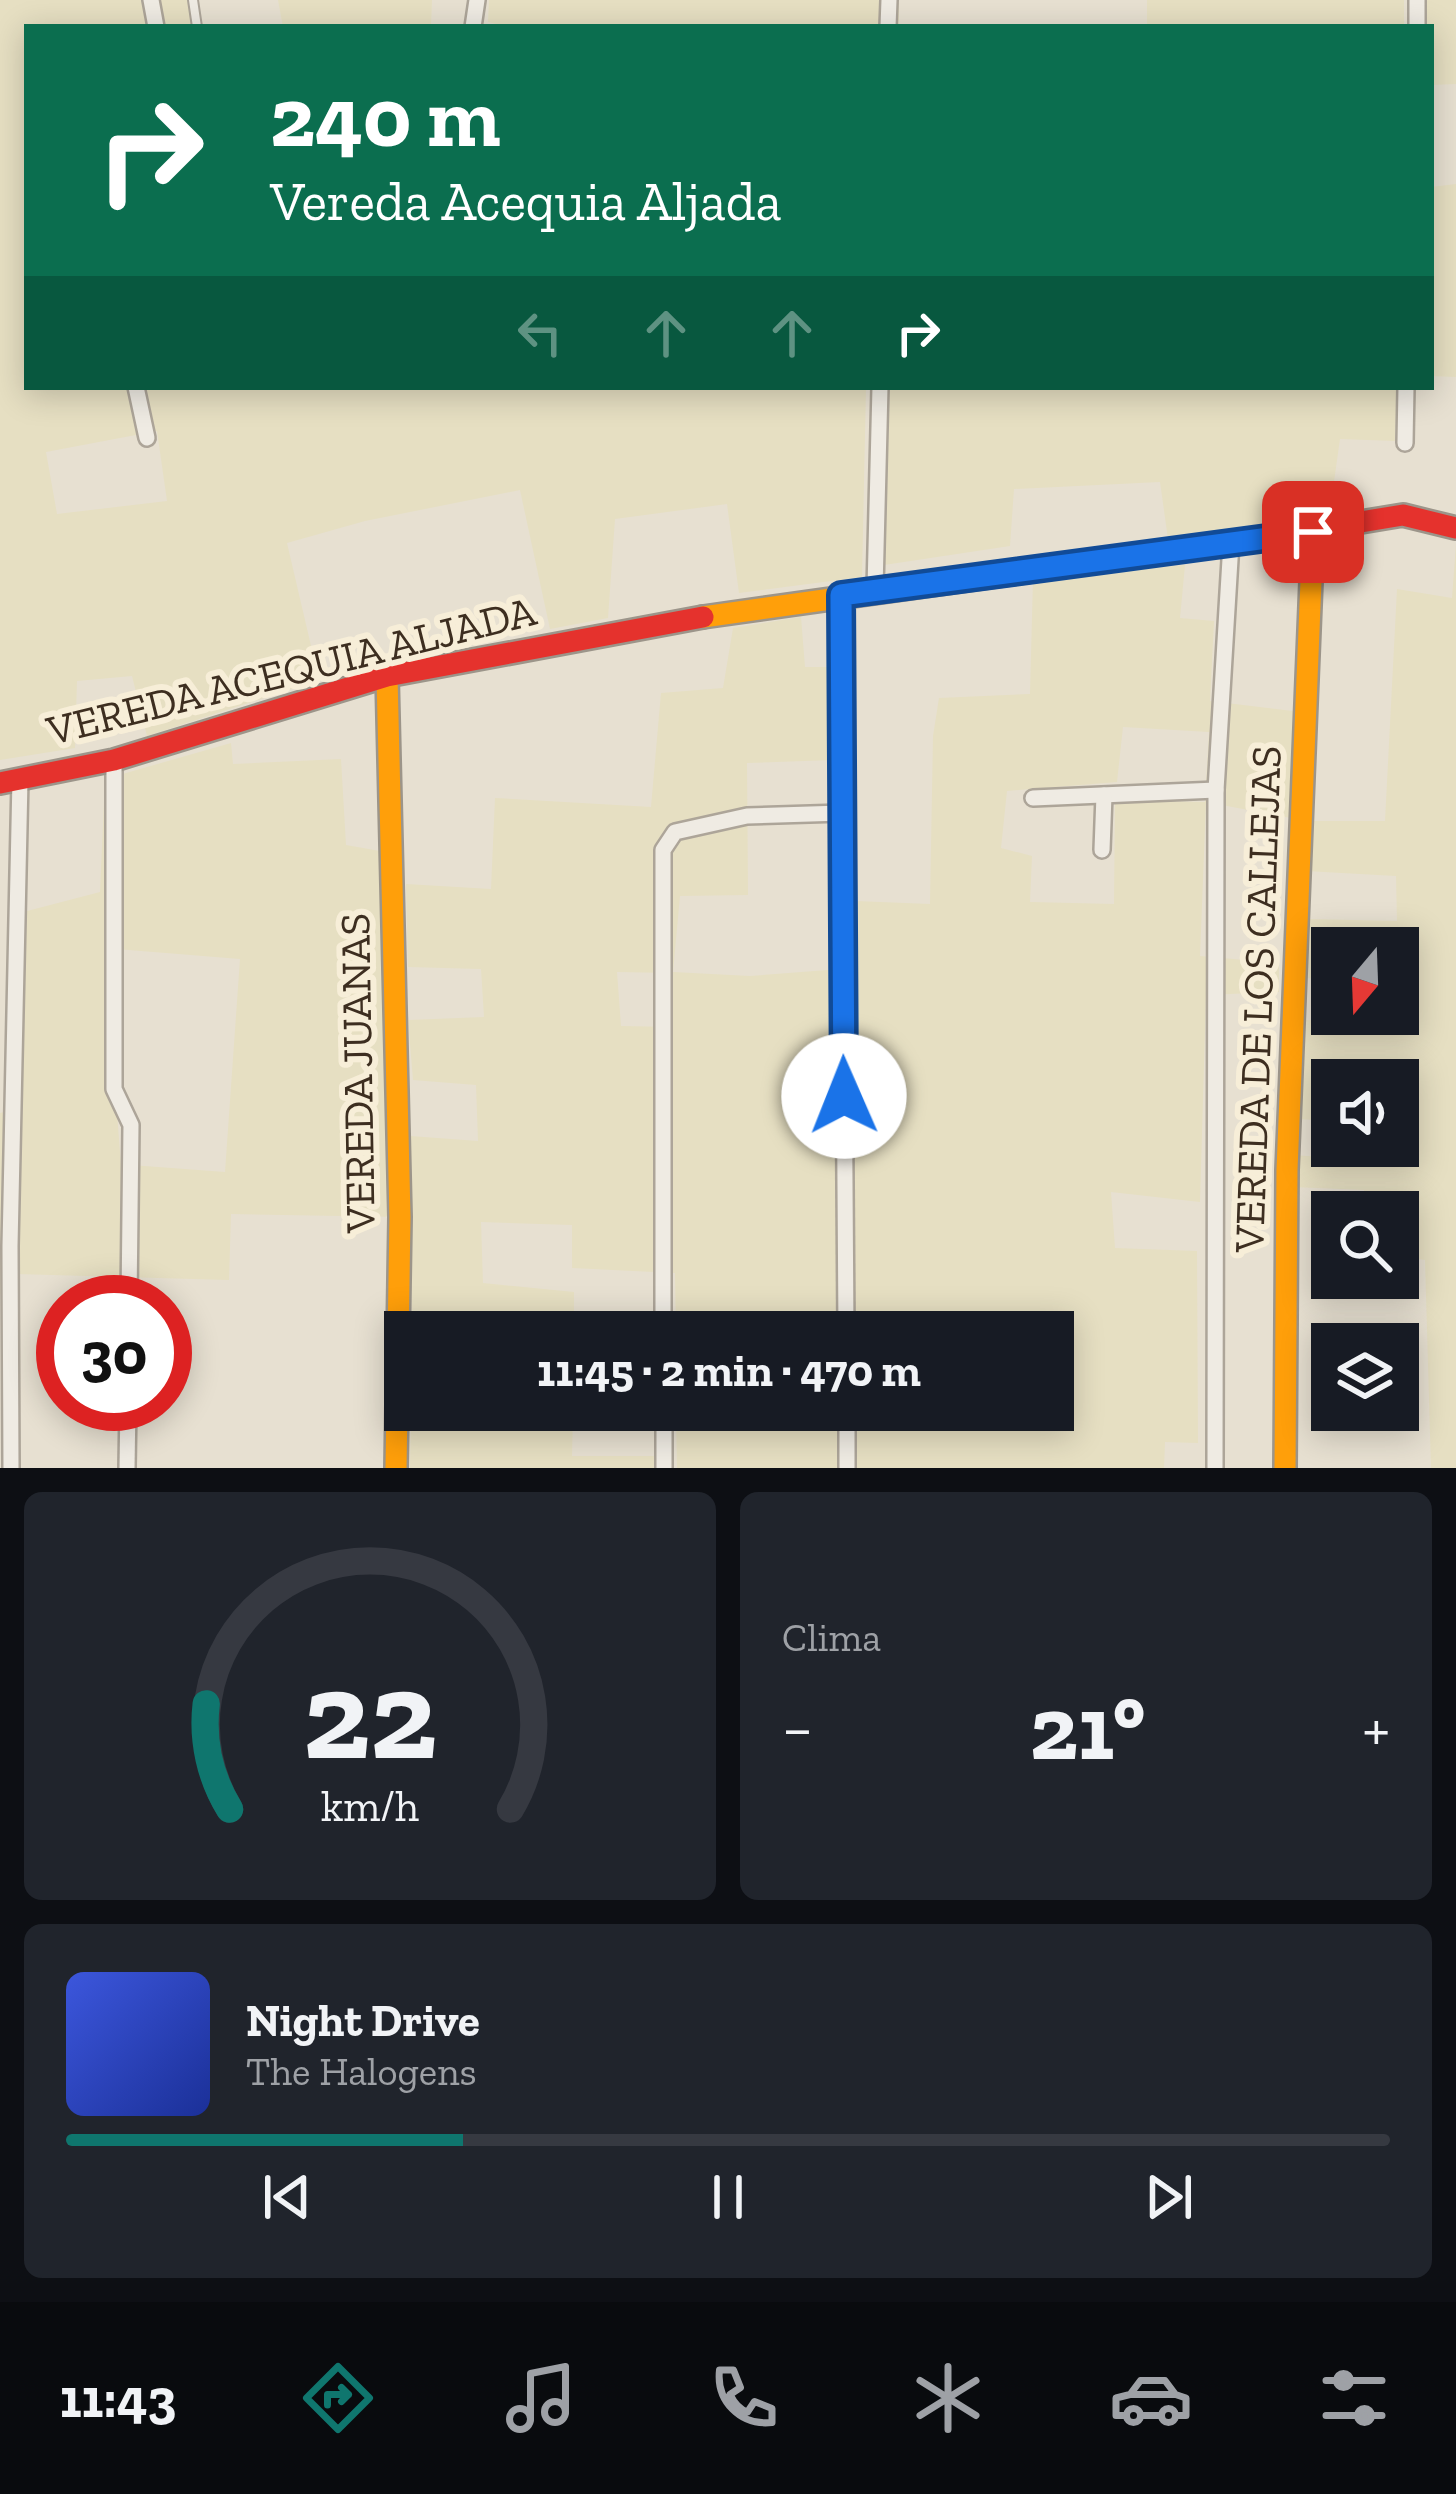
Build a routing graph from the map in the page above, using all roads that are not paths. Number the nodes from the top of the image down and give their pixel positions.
1 (137, 390) edge
2 (880, 390) edge
3 (1406, 390) edge
4 (147, 438) dead end
5 (1405, 442) dead end
6 (1456, 529) edge
7 (1313, 532) junction
8 (1231, 543) junction
9 (875, 589) junction
10 (841, 595) junction
11 (387, 676) junction
12 (114, 760) junction
13 (10, 781) edge
14 (1216, 790) junction
15 (1104, 795) junction
16 (1034, 798) dead end
17 (842, 813) junction
18 (1102, 850) dead end
19 (129, 1275) edge
20 (663, 1311) edge
21 (846, 1311) edge
22 (128, 1431) edge
23 (664, 1431) edge
24 (847, 1431) edge
25 (11, 1468) edge
26 (127, 1468) edge
27 (396, 1468) edge
28 (664, 1468) edge
29 (847, 1468) edge
30 (1214, 1468) edge
31 (1285, 1468) edge

1 - 4 street
2 - 9 street
3 - 5 street
6 - 7 street, VEREDA ACEQUIA ALJADA
7 - 8 street, VEREDA ACEQUIA ALJADA
7 - 31 street, VEREDA DE LOS CALLEJAS
8 - 9 street, VEREDA ACEQUIA ALJADA
8 - 14 street
9 - 10 street, VEREDA ACEQUIA ALJADA
10 - 11 street, VEREDA ACEQUIA ALJADA
10 - 17 street
11 - 12 street, VEREDA ACEQUIA ALJADA
11 - 27 street, VEREDA JUANAS
12 - 13 street, VEREDA ACEQUIA ALJADA
12 - 19 street
13 - 25 street
14 - 15 street
14 - 30 street
15 - 16 street
15 - 18 street
17 - 20 street
17 - 21 street
22 - 26 street
23 - 28 street
24 - 29 street

